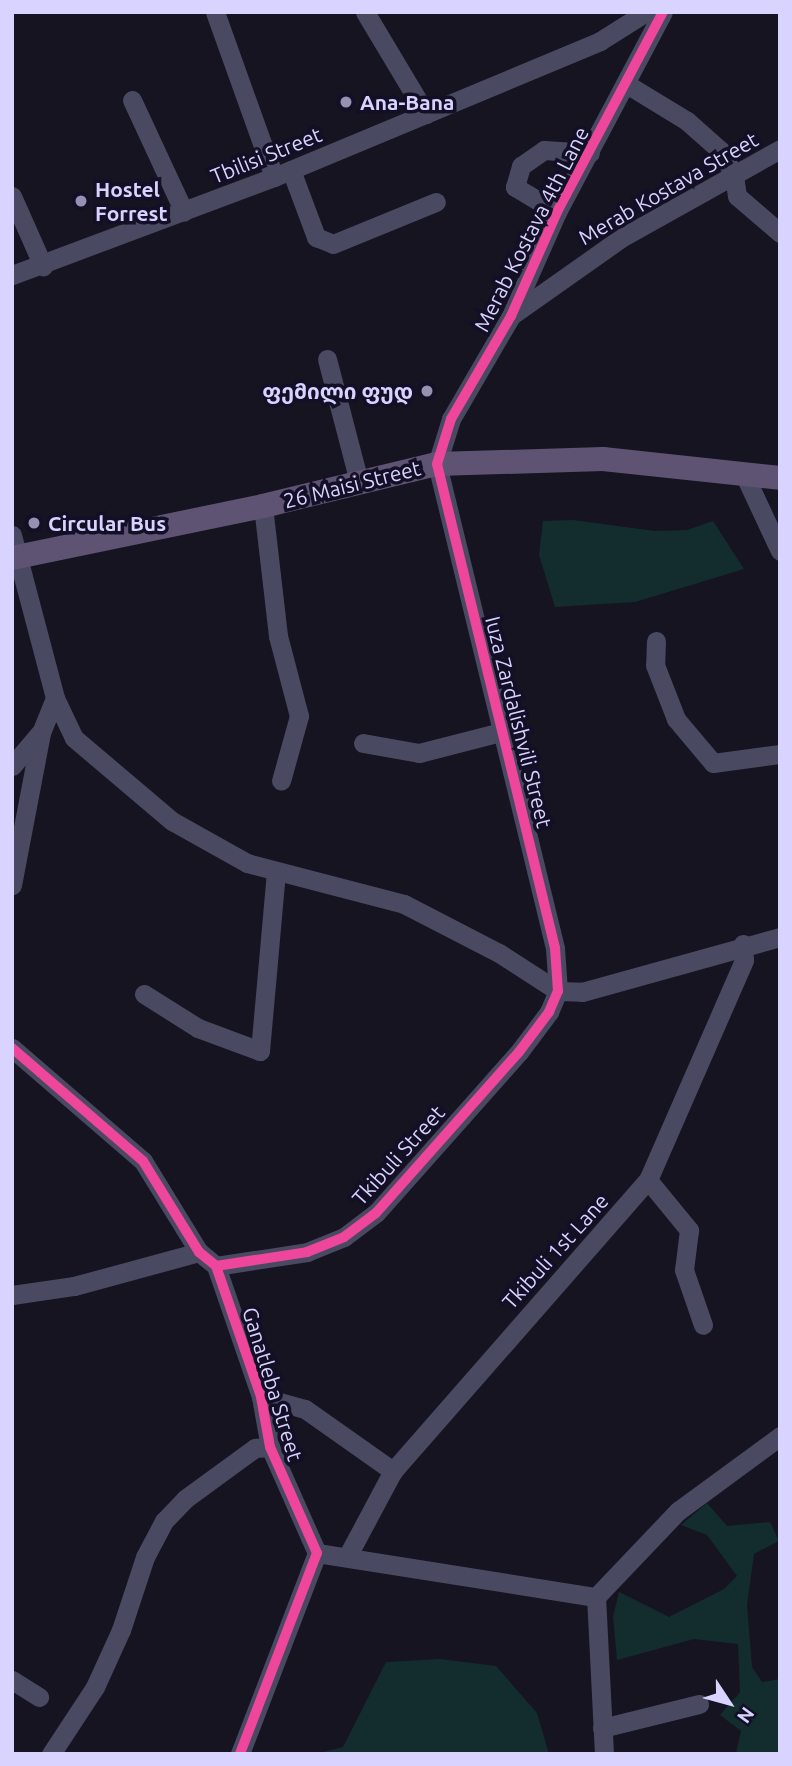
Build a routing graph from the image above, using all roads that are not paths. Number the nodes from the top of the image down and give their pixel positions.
1 (215, 12) edge
2 (365, 12) edge
3 (663, 12) edge
4 (640, 14) edge
5 (651, 36) junction
6 (628, 85) junction
7 (132, 100) dead end
8 (426, 114) junction
9 (780, 149) edge
10 (590, 153) junction
11 (283, 174) junction
12 (734, 175) junction
13 (12, 196) edge
14 (436, 202) dead end
15 (184, 212) junction
16 (557, 212) junction
17 (780, 233) edge
18 (43, 266) junction
19 (12, 275) edge
20 (511, 316) junction
21 (327, 359) dead end
22 (437, 464) junction
23 (743, 471) junction
24 (780, 478) edge
25 (359, 482) junction
26 (263, 506) junction
27 (14, 550) edge
28 (780, 551) edge
29 (656, 641) dead end
30 (55, 698) junction
31 (501, 732) junction
32 (41, 733) junction
33 (363, 743) dead end
34 (780, 754) edge
35 (12, 766) edge
36 (281, 781) dead end
37 (276, 872) junction
38 (12, 885) edge
39 (780, 937) edge
40 (743, 944) junction
41 (558, 991) junction
42 (144, 994) dead end
43 (12, 1048) edge
44 (648, 1180) junction
45 (199, 1252) junction
46 (216, 1266) junction
47 (12, 1295) edge
48 (703, 1325) dead end
49 (261, 1397) junction
50 (779, 1440) edge
51 (270, 1447) junction
52 (393, 1471) junction
53 (317, 1553) junction
54 (347, 1558) junction
55 (596, 1597) junction
56 (12, 1680) edge
57 (39, 1697) dead end
58 (699, 1704) dead end
59 (602, 1728) junction
60 (51, 1754) edge
61 (240, 1754) edge
62 (604, 1754) edge

1 - 11 street
2 - 8 street
3 - 5 street, Merab Kostava 4th Lane
4 - 5 street
4 - 8 street, Tbilisi Street
5 - 6 street, Merab Kostava 4th Lane
6 - 10 street, Merab Kostava 4th Lane
6 - 12 street
7 - 15 street
8 - 11 street, Tbilisi Street
9 - 12 street, Merab Kostava Street
10 - 16 street, Merab Kostava 4th Lane
10 - 16 street
11 - 14 street
11 - 15 street, Tbilisi Street
12 - 17 street
12 - 20 street, Merab Kostava Street
13 - 18 street
15 - 18 street, Tbilisi Street
16 - 20 street, Merab Kostava 4th Lane
18 - 19 street, Tbilisi Street
20 - 22 street, Merab Kostava 4th Lane
21 - 25 street
22 - 23 main road, 26 Maisi Street
22 - 25 main road, 26 Maisi Street
22 - 31 street, Iuza Zardalishvili Street
23 - 24 main road, 26 Maisi Street
23 - 28 street
25 - 26 main road, 26 Maisi Street
26 - 27 main road, 26 Maisi Street
26 - 36 street
27 - 30 street
29 - 34 street
30 - 32 street
30 - 37 street
31 - 33 street
31 - 41 street, Iuza Zardalishvili Street
32 - 35 street
32 - 38 street
37 - 41 street
37 - 42 street
39 - 40 street
40 - 41 street
40 - 44 street, Tkibuli 1st Lane
41 - 46 street, Tkibuli Street
43 - 45 street
44 - 48 street
44 - 52 street, Tkibuli 1st Lane
45 - 46 street
45 - 47 street
46 - 49 street, Ganatleba Street
49 - 51 street, Ganatleba Street
49 - 52 street
50 - 55 street
51 - 53 street, Ganatleba Street
51 - 60 street
52 - 54 street, Tkibuli 1st Lane
53 - 54 street
53 - 61 street
54 - 55 street
55 - 59 street
56 - 57 street
58 - 59 street
59 - 62 street

